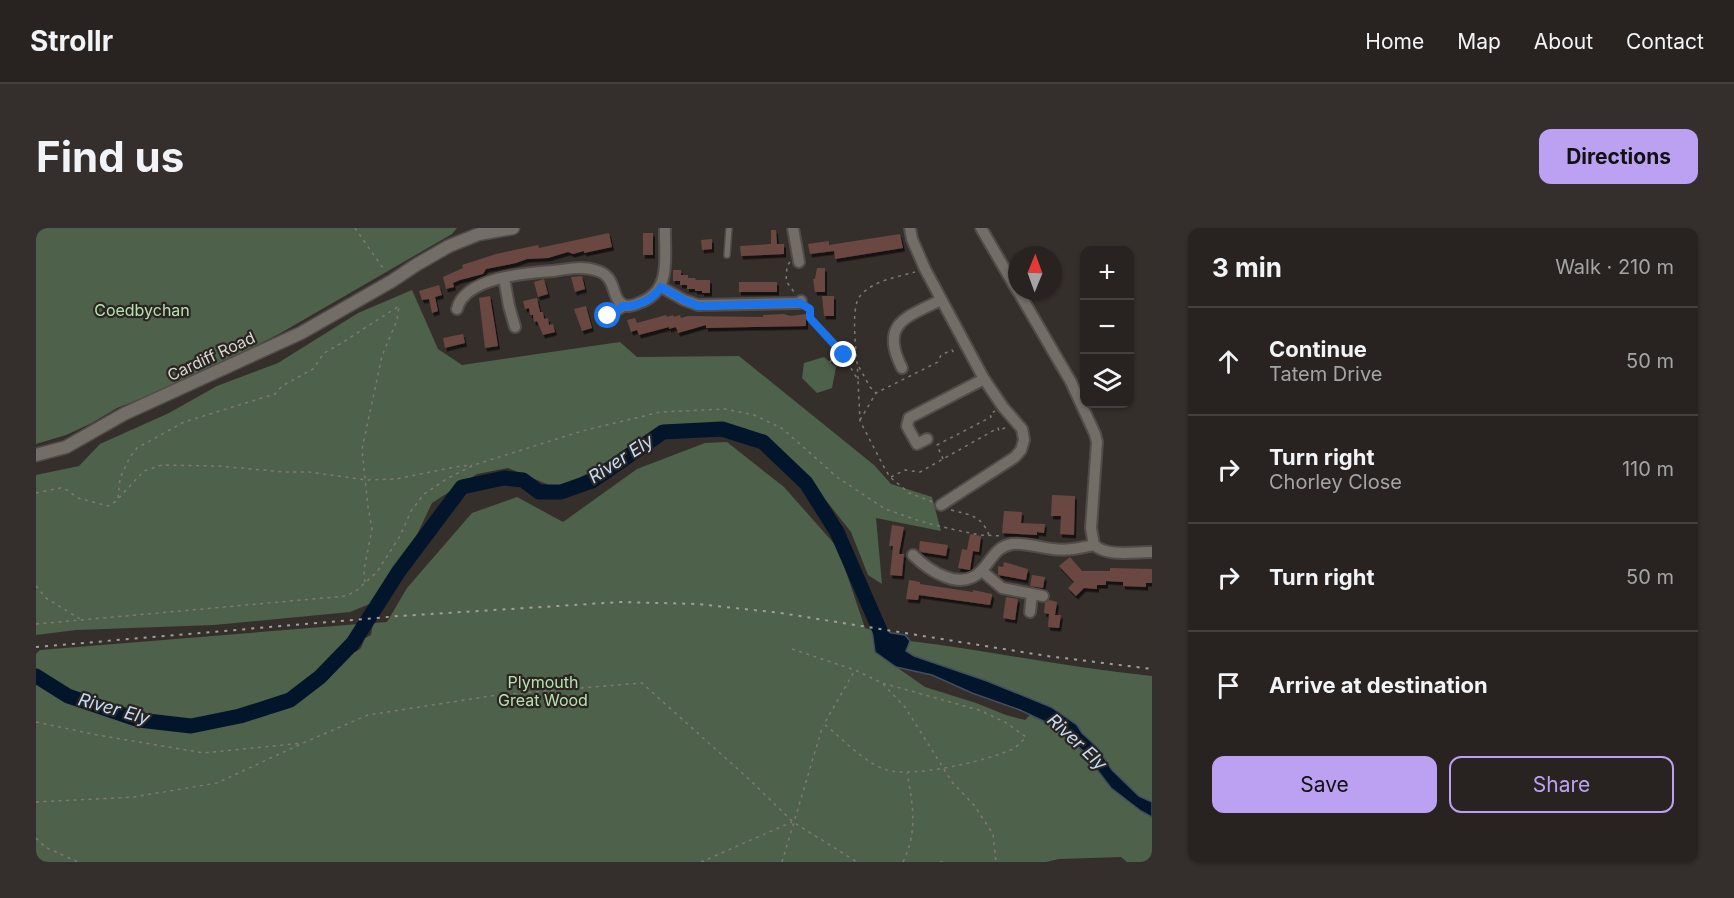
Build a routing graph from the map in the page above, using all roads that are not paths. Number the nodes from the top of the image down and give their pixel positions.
1 (513, 228) edge
2 (664, 228) edge
3 (729, 228) edge
4 (793, 228) edge
5 (910, 228) edge
6 (981, 228) edge
7 (479, 231) edge
8 (728, 255) dead end
9 (794, 262) road end
10 (1008, 274) edge
11 (504, 278) junction
12 (661, 287) junction
13 (941, 300) junction
14 (1023, 300) edge
15 (800, 302) road end
16 (623, 306) junction
17 (457, 309) dead end
18 (608, 316) dead end
19 (515, 327) dead end
20 (902, 368) dead end
21 (984, 379) junction
22 (927, 439) dead end
23 (36, 455) edge
24 (941, 505) road end
25 (1094, 544) junction
26 (1152, 552) edge
27 (913, 555) dead end
28 (982, 571) junction
29 (1030, 612) dead end

1 - 7 street, Cardiff Road
2 - 12 street
3 - 8 lane
4 - 9 street
5 - 13 street
6 - 10 street
7 - 23 street, Cardiff Road
11 - 16 street
11 - 17 street
11 - 19 street
12 - 15 street
12 - 16 street
13 - 20 street
13 - 21 street
14 - 25 street
16 - 18 street
21 - 22 street
21 - 24 street
25 - 26 street
25 - 28 street
27 - 28 street
28 - 29 street

